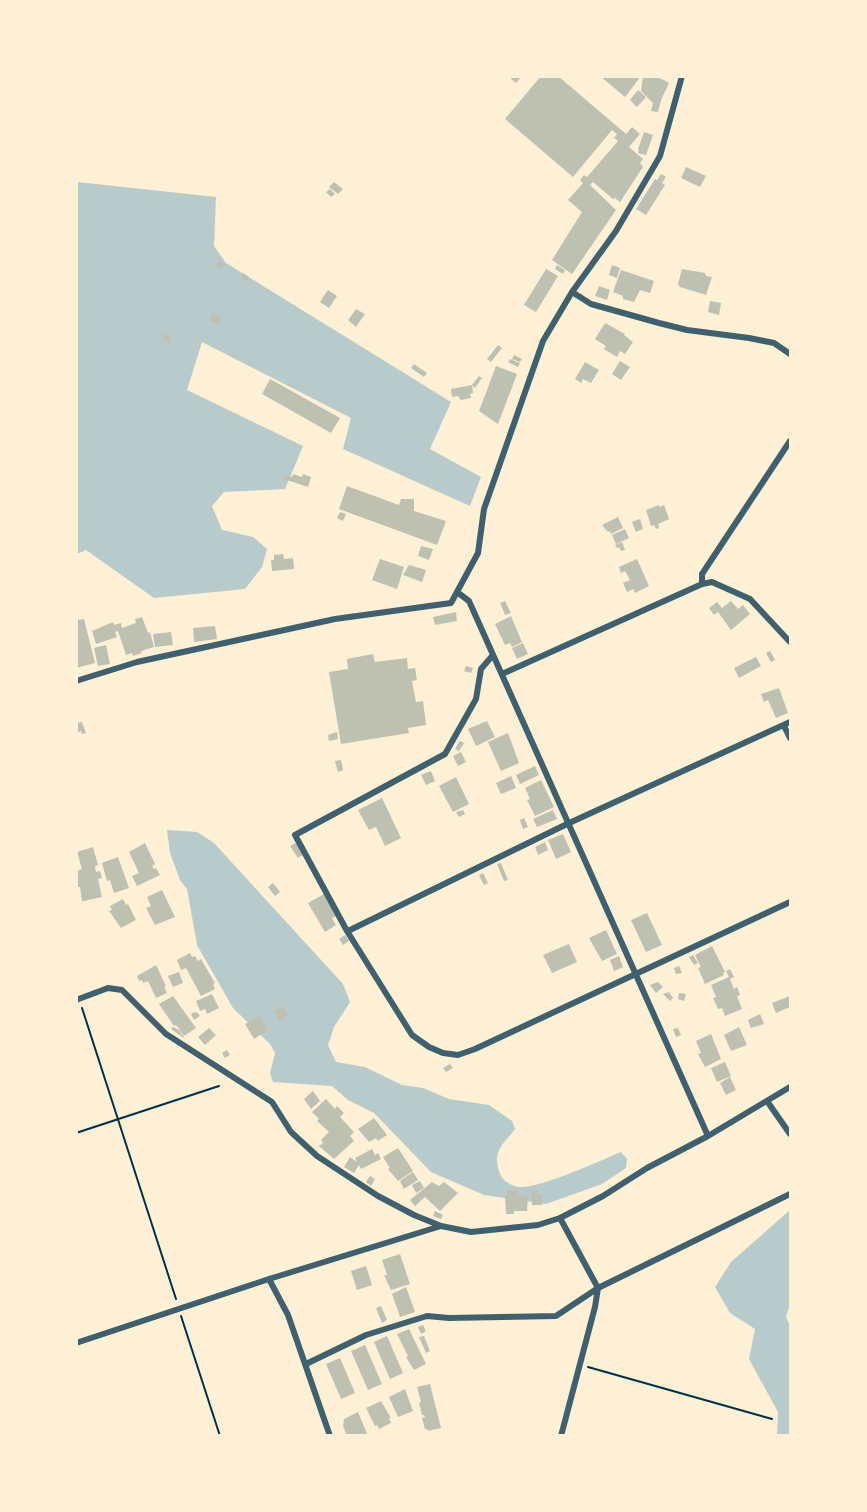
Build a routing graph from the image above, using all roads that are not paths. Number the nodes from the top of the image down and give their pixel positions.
1 (682, 76) edge
2 (572, 292) junction
3 (790, 354) edge
4 (790, 441) edge
5 (702, 584) junction
6 (457, 592) junction
7 (790, 642) edge
8 (493, 655) junction
9 (502, 674) junction
10 (76, 681) edge
11 (787, 724) edge
12 (790, 738) edge
13 (567, 824) junction
14 (790, 902) edge
15 (348, 931) junction
16 (634, 974) junction
17 (78, 1000) edge
18 (790, 1088) edge
19 (767, 1101) junction
20 (790, 1134) edge
21 (708, 1136) junction
22 (790, 1194) edge
23 (560, 1218) junction
24 (441, 1226) junction
25 (269, 1279) junction
26 (598, 1288) junction
27 (76, 1343) edge
28 (306, 1364) junction
29 (330, 1436) edge
30 (561, 1436) edge

1 - 2 street
2 - 3 street
2 - 6 street
4 - 5 street
5 - 7 street
5 - 9 street
6 - 8 street
6 - 10 street
8 - 9 street
8 - 15 street
9 - 13 street
11 - 12 street
11 - 13 street
13 - 15 street
13 - 16 street
14 - 16 street
15 - 16 street
16 - 21 street
17 - 24 street
18 - 19 street
19 - 20 street
19 - 21 street
21 - 23 street
22 - 26 street
23 - 24 street
23 - 26 street
24 - 25 street
25 - 27 street
25 - 28 street
26 - 28 street
26 - 30 street
28 - 29 street

